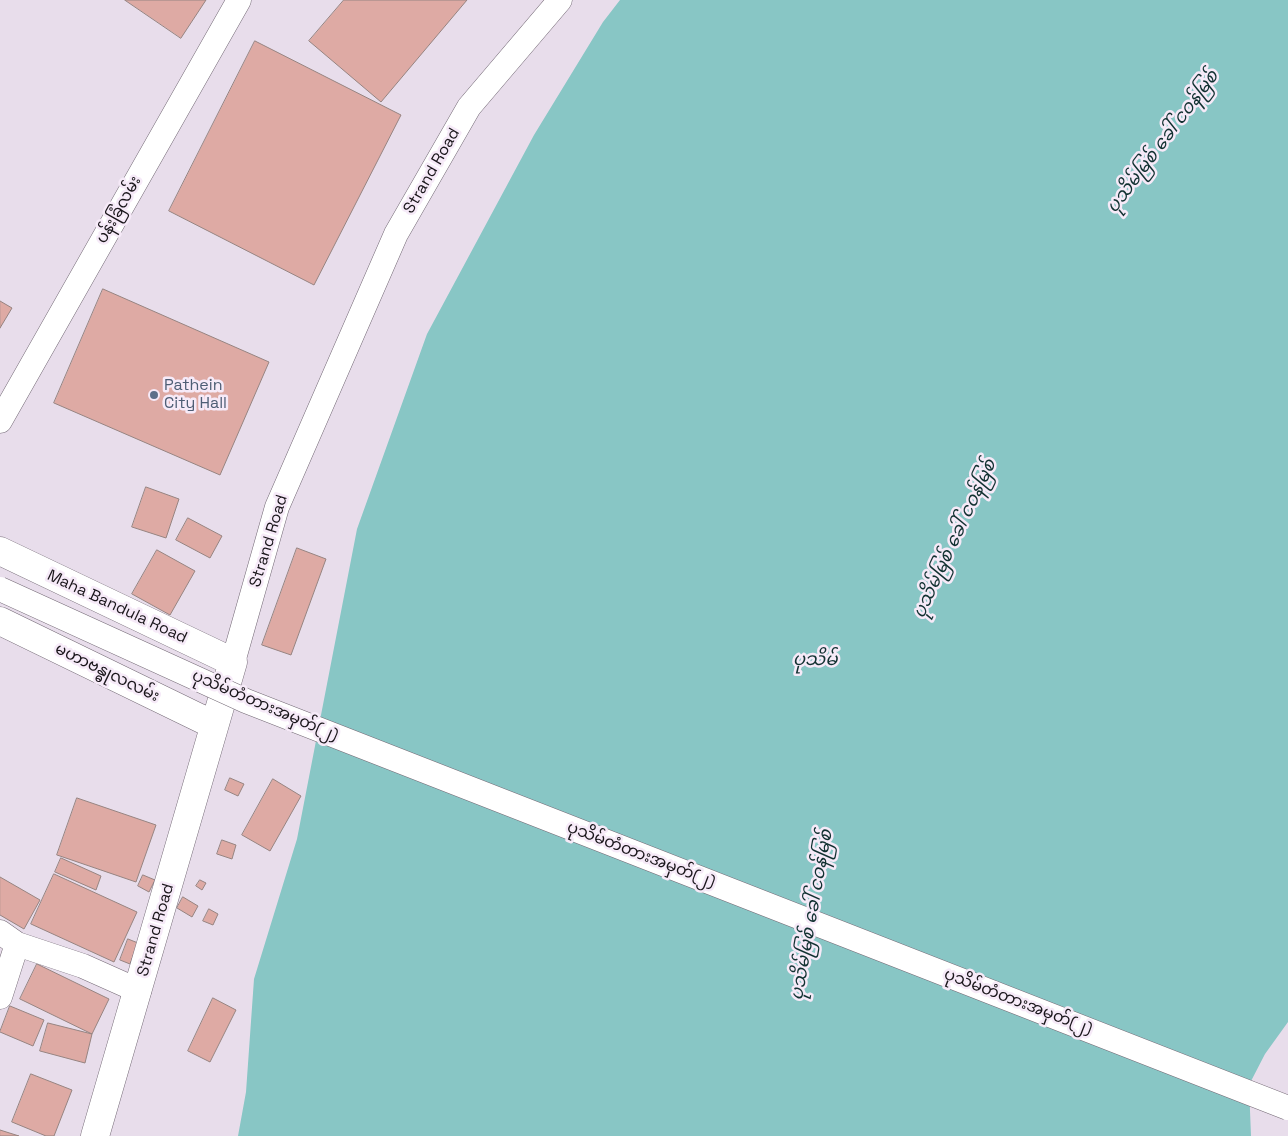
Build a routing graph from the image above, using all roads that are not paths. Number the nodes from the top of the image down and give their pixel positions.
1 (239, 0) edge
2 (560, 0) edge
3 (0, 421) edge
4 (0, 552) edge
5 (0, 589) edge
6 (0, 621) edge
7 (233, 662) junction
8 (214, 725) junction
9 (9, 938) edge
10 (138, 991) junction
11 (0, 997) edge
12 (1288, 1108) edge
13 (95, 1136) edge

1 - 3 street, ပန်းခြံလမ်း
2 - 7 street, Strand Road
4 - 7 main road, Maha Bandula Road
5 - 12 street, ပုသိမ်တံတားအမှတ်(၂), bridge
6 - 8 main road, မဟာဗန္ဓုလလမ်း
7 - 8 main road, Strand Road
8 - 10 main road, Strand Road
9 - 10 street
9 - 11 street
10 - 13 main road, Strand Road

